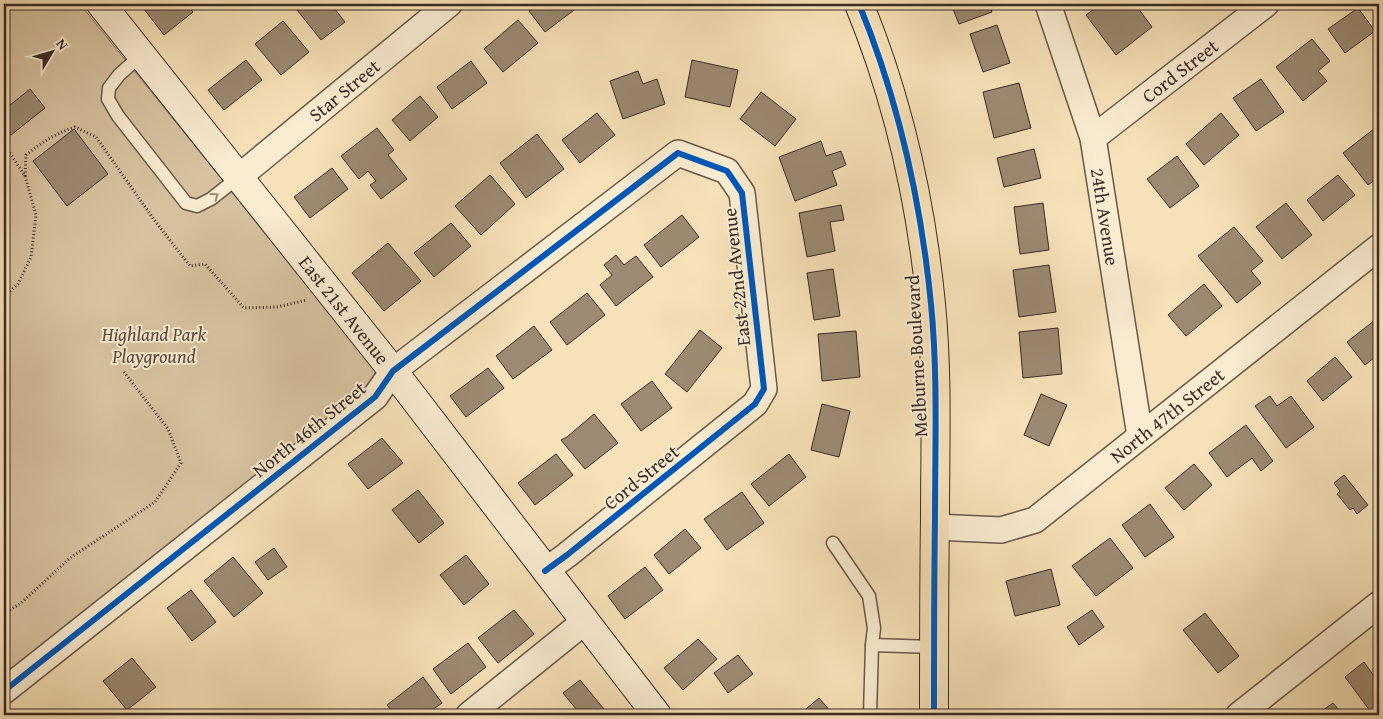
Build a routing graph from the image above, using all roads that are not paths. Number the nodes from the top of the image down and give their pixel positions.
1 (102, 4) edge
2 (449, 4) edge
3 (859, 4) edge
4 (1048, 4) edge
5 (1266, 4) edge
6 (142, 54) junction
7 (1093, 138) junction
8 (678, 153) joint
9 (240, 176) junction
10 (1379, 247) edge
11 (393, 371) junction
12 (755, 404) joint
13 (1140, 436) junction
14 (934, 527) junction
15 (834, 543) dead end
16 (544, 571) junction
17 (1379, 604) edge
18 (584, 622) junction
19 (872, 645) junction
20 (934, 647) junction
21 (4, 691) edge
22 (469, 715) edge
23 (657, 715) edge
24 (870, 715) edge
25 (934, 715) edge
26 (1239, 715) edge

1 - 6 street, East 21st Avenue
2 - 9 street, Star Street
3 - 14 main road, Melburne Boulevard
4 - 7 street, 24th Avenue
5 - 7 street, Cord Street
6 - 9 street, East 21st Avenue
6 -> 9 lane
7 - 13 street, 24th Avenue
8 - 11 street, North 46th Street
8 - 12 street, East 22nd Avenue
9 - 11 street, East 21st Avenue
10 - 13 street, North 47th Street
11 - 16 street, East 21st Avenue
11 - 21 street, North 46th Street
12 - 16 street, Cord Street
13 - 14 street, North 47th Street
14 - 20 main road, Melburne Boulevard
15 - 19 lane
16 - 18 street, East 21st Avenue
17 - 26 street
18 - 22 street
18 - 23 street, East 21st Avenue
19 - 20 lane
19 - 24 lane
20 - 25 main road, Melburne Boulevard

